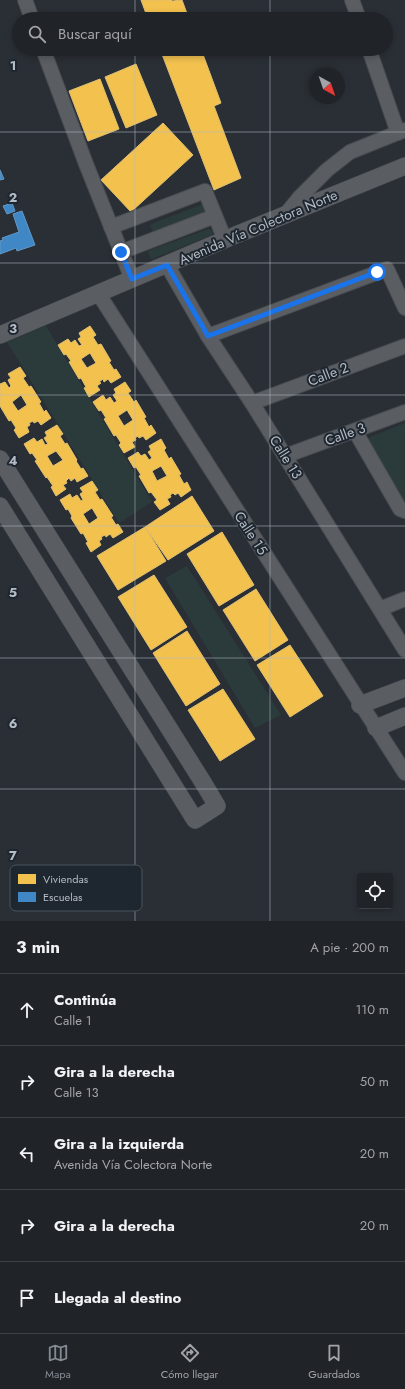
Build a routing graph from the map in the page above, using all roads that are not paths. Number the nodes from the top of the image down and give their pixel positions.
1 (25, 0) edge
2 (352, 0) edge
3 (29, 12) edge
4 (356, 12) edge
5 (46, 56) edge
6 (372, 56) edge
7 (401, 131) edge
8 (405, 166) edge
9 (286, 214) junction
10 (215, 216) junction
11 (111, 227) junction
12 (225, 240) junction
13 (121, 252) junction
14 (167, 265) junction
15 (132, 279) junction
16 (98, 293) junction
17 (405, 308) edge
18 (0, 335) edge
19 (208, 336) junction
20 (405, 346) edge
21 (252, 403) junction
22 (405, 412) edge
23 (355, 431) junction
24 (284, 456) junction
25 (0, 459) edge
26 (0, 506) edge
27 (405, 511) edge
28 (405, 599) edge
29 (380, 609) junction
30 (405, 650) edge
31 (405, 688) edge
32 (360, 705) junction
33 (405, 716) edge
34 (376, 728) junction
35 (405, 774) edge
36 (204, 784) junction
37 (182, 798) junction

1 - 3 street
2 - 4 street
5 - 11 street
6 - 7 street
7 - 9 street
8 - 9 street, Avenida Vía Colectora Norte
9 - 12 street, Avenida Vía Colectora Norte
10 - 11 street
10 - 12 street
10 - 13 street
11 - 13 street
12 - 14 street, Avenida Vía Colectora Norte
13 - 15 street
14 - 15 street, Avenida Vía Colectora Norte
14 - 19 street, Calle 13
15 - 16 street, Avenida Vía Colectora Norte
16 - 18 street, Avenida Vía Colectora Norte
16 - 32 street, Calle 15
17 - 19 street
19 - 21 street, Calle 13
20 - 21 street, Calle 2
21 - 24 street, Calle 13
22 - 23 street, Calle 3
23 - 24 street, Calle 3
23 - 27 street
24 - 29 street, Calle 13
25 - 36 street
26 - 37 street
28 - 29 street
29 - 30 street, Calle 13
31 - 32 street
32 - 34 street, Calle 15
33 - 34 street
34 - 35 street, Calle 15
36 - 37 street
36 - 37 street

